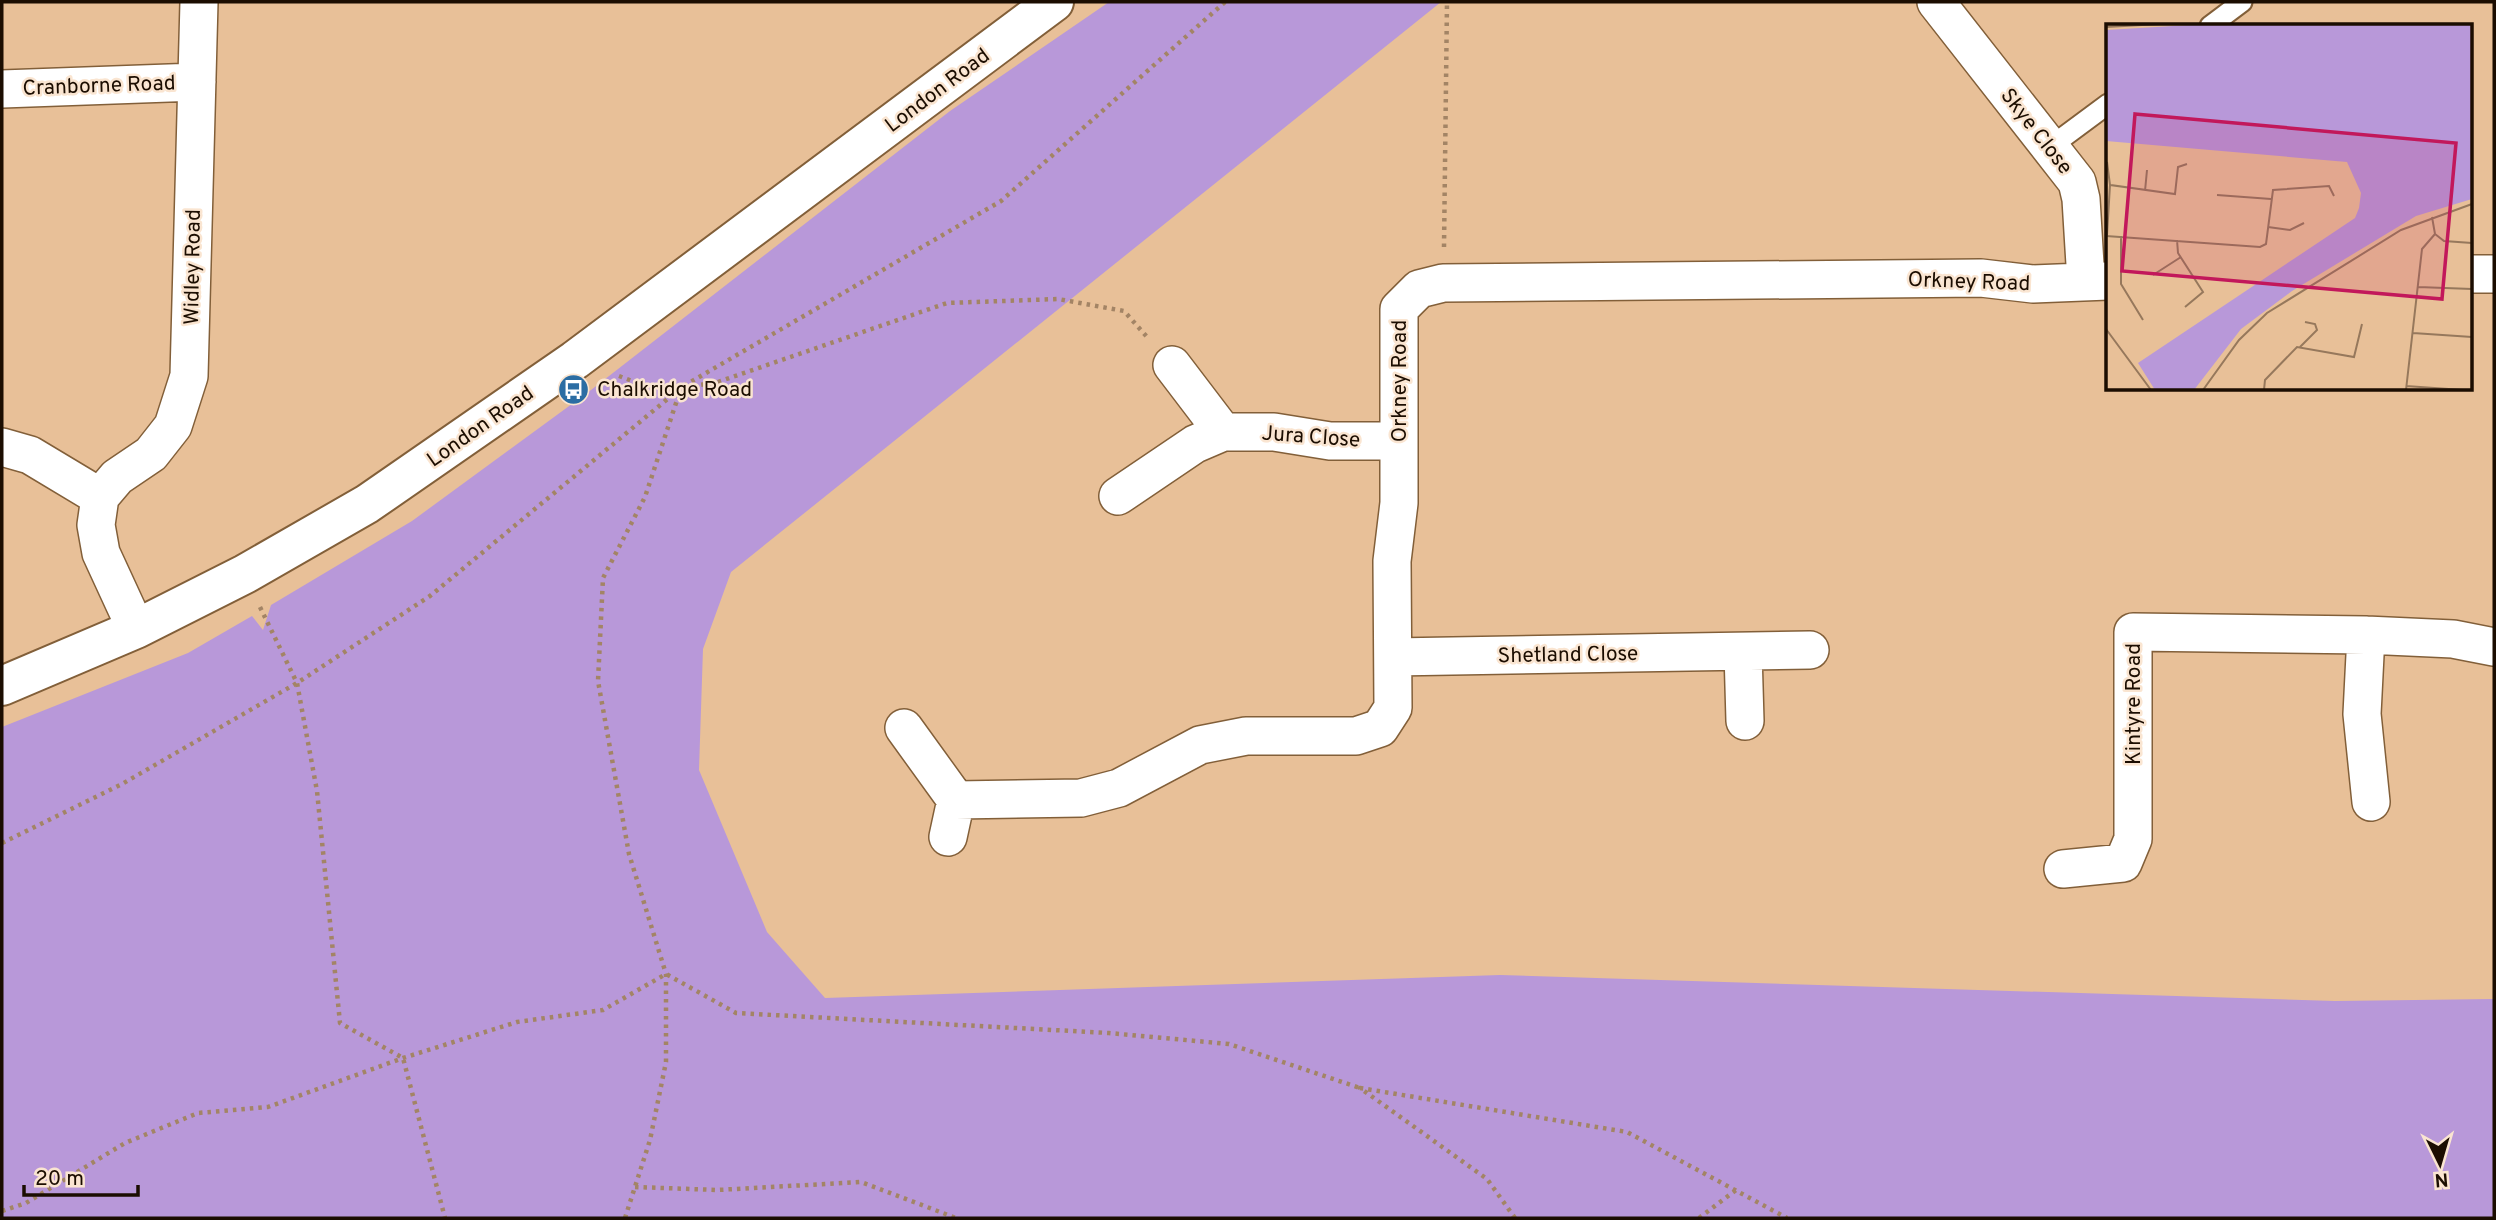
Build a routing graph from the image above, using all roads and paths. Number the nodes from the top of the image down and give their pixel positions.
1 (199, 2) edge
2 (1054, 2) edge
3 (1225, 2) edge
4 (1447, 2) edge
5 (1936, 2) edge
6 (2242, 2) edge
7 (2213, 24) edge
8 (197, 82) junction
9 (2, 89) edge
10 (2106, 105) edge
11 (2050, 147) junction
12 (2472, 274) edge
13 (2494, 274) edge
14 (2097, 281) edge
15 (1443, 283) junction
16 (575, 360) junction
17 (1172, 365) joint
18 (682, 387) junction
19 (1223, 432) junction
20 (1398, 441) junction
21 (2, 447) edge
22 (1118, 496) dead end
23 (100, 497) junction
24 (245, 574) junction
25 (136, 629) junction
26 (2366, 635) junction
27 (2494, 648) edge
28 (1810, 650) dead end
29 (1743, 652) junction
30 (1393, 657) junction
31 (297, 683) junction
32 (2, 686) edge
33 (1745, 721) dead end
34 (904, 728) dead end
35 (956, 800) junction
36 (2371, 802) dead end
37 (948, 837) dead end
38 (2, 843) edge
39 (2063, 869) dead end
40 (666, 974) junction
41 (403, 1058) junction
42 (1360, 1088) junction
43 (635, 1187) junction
44 (1736, 1191) junction
45 (2, 1211) edge
46 (445, 1218) edge
47 (625, 1218) edge
48 (956, 1218) edge
49 (1514, 1218) edge
50 (1699, 1218) edge
51 (1787, 1218) edge

1 - 8 street, Widley Road
2 - 16 main road, London Road
3 - 18 path
4 - 15 path
5 - 11 street, Skye Close
6 - 7 lane
8 - 9 street, Cranborne Road
8 - 23 street, Widley Road
10 - 11 lane
11 - 14 street, Skye Close
12 - 13 street
14 - 15 street, Orkney Road
15 - 20 street, Orkney Road
16 - 18 path
16 - 24 main road, London Road
17 - 18 path
17 - 19 street
18 - 31 path
18 - 40 path
19 - 20 street, Jura Close
19 - 22 street, Jura Close
20 - 30 street, Orkney Road
21 - 23 street
23 - 25 street
24 - 25 main road, London Road
24 - 31 path
25 - 32 main road, London Road
26 - 27 street, Kintyre Road
26 - 36 street
26 - 39 street, Kintyre Road
28 - 29 street, Shetland Close
29 - 30 street, Shetland Close
29 - 33 street
30 - 35 street, Orkney Road
31 - 38 path
31 - 41 path
34 - 35 street
35 - 37 street
40 - 41 path
40 - 42 path
40 - 43 path
41 - 45 path
41 - 46 path
42 - 44 path
42 - 49 path
43 - 47 path
43 - 48 path
44 - 50 path
44 - 51 path

